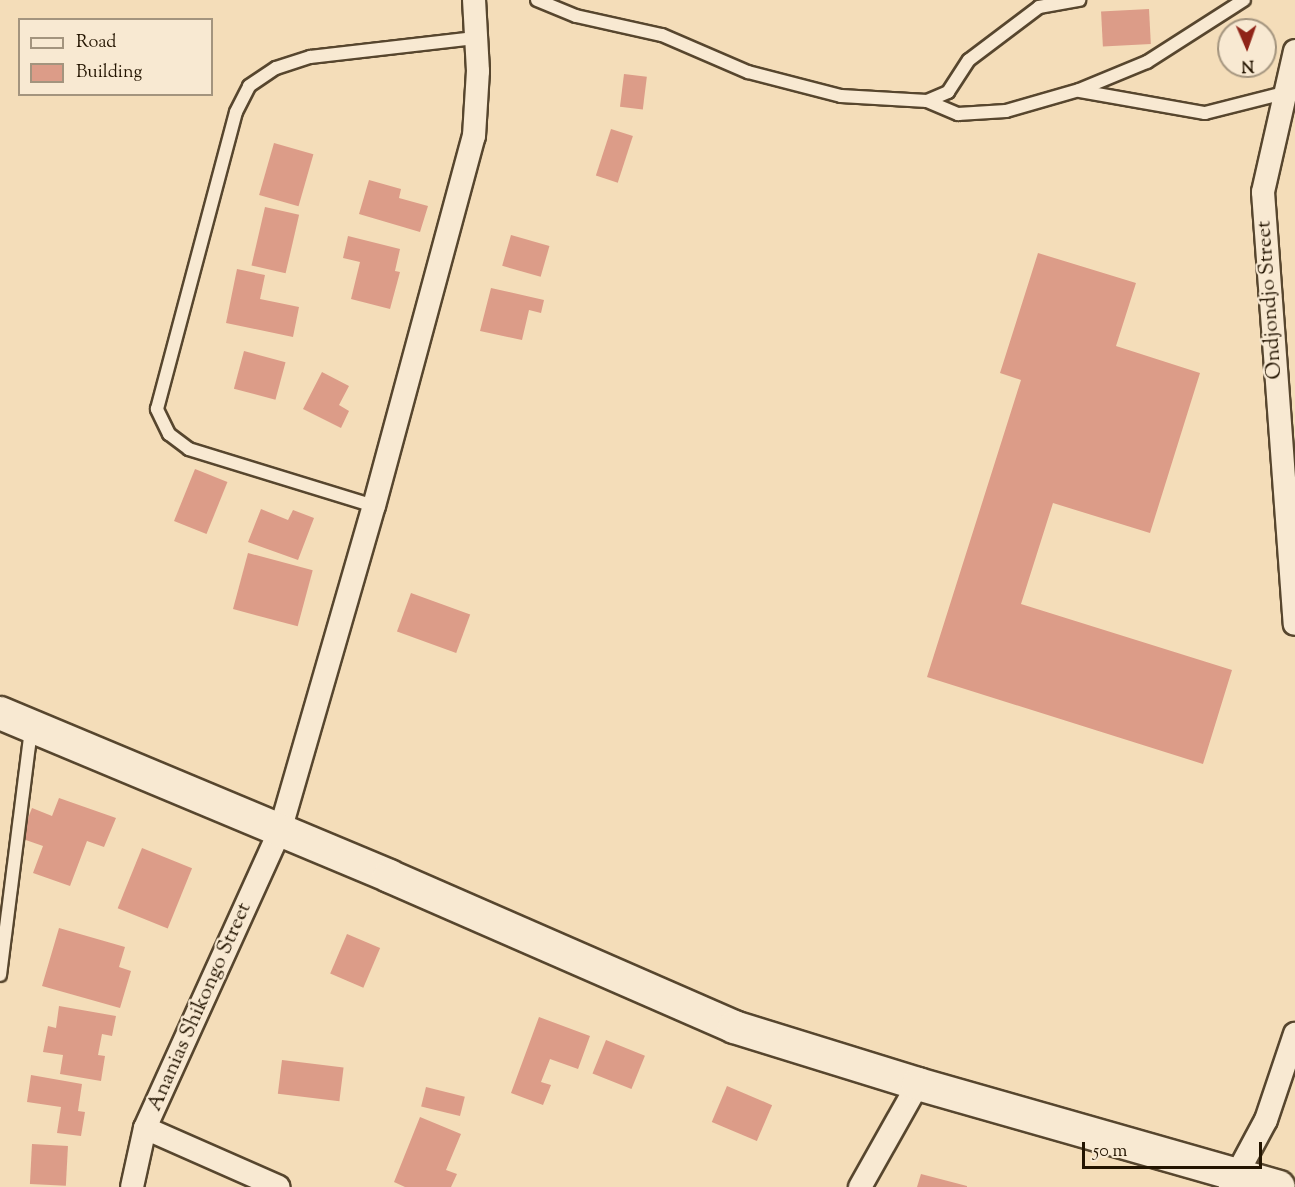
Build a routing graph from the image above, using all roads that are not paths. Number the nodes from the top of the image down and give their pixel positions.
1 (474, 0) edge
2 (537, 0) edge
3 (1078, 0) edge
4 (1244, 0) edge
5 (475, 38) junction
6 (1295, 51) edge
7 (1079, 90) junction
8 (1284, 93) junction
9 (927, 100) junction
10 (374, 506) junction
11 (1295, 624) edge
12 (0, 713) edge
13 (32, 727) junction
14 (280, 831) junction
15 (0, 975) edge
16 (1295, 1034) edge
17 (918, 1084) junction
18 (145, 1128) junction
19 (1233, 1180) edge
20 (132, 1187) edge
21 (279, 1187) edge
22 (860, 1187) edge
23 (1279, 1187) edge

1 - 5 street, Ananias Shikongo Street
2 - 9 lane
3 - 9 lane
4 - 7 lane
5 - 10 street, Ananias Shikongo Street
5 - 10 lane
6 - 8 street, Ondjondjo Street
7 - 8 lane
7 - 9 lane
8 - 11 street, Ondjondjo Street
10 - 14 street, Ananias Shikongo Street
12 - 13 street
13 - 14 street
13 - 15 lane
14 - 17 street
14 - 18 street, Ananias Shikongo Street
16 - 19 street
17 - 19 street
17 - 22 street
18 - 20 street, Ananias Shikongo Street
18 - 21 street
19 - 23 street

